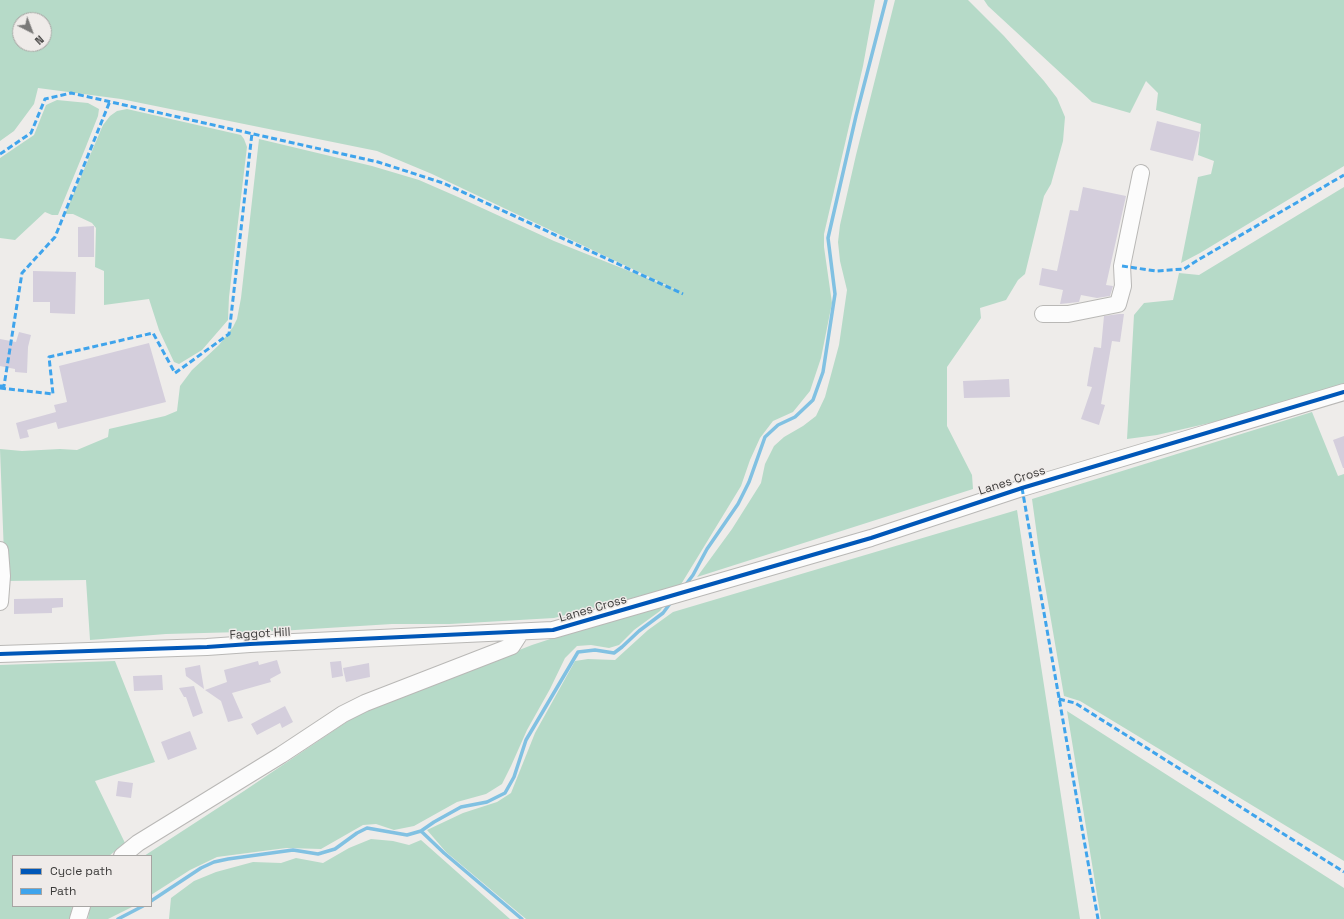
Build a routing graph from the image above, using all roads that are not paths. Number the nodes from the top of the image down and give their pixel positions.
1 (1141, 173) dead end
2 (1043, 314) dead end
3 (1344, 392) edge
4 (0, 550) edge
5 (0, 602) edge
6 (521, 632) junction
7 (0, 654) edge
8 (123, 855) edge

1 - 2 street
3 - 6 street, Lanes Cross
4 - 5 street
6 - 7 street, Faggot Hill
6 - 8 street

